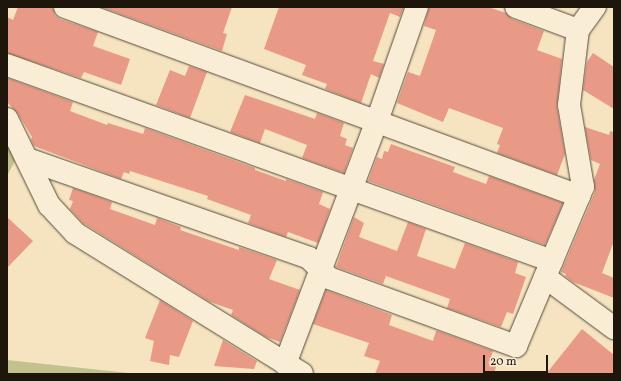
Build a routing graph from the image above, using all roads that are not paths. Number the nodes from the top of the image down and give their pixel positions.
1 (65, 7) edge
2 (417, 7) edge
3 (516, 7) edge
4 (595, 7) edge
5 (578, 30) junction
6 (7, 65) edge
7 (7, 118) edge
8 (377, 121) junction
9 (27, 160) junction
10 (352, 189) junction
11 (579, 196) junction
12 (549, 269) junction
13 (321, 270) junction
14 (614, 328) edge
15 (294, 369) edge

1 - 8 street
2 - 8 street
3 - 5 street
4 - 5 street
5 - 11 street
6 - 10 street
7 - 9 street
8 - 10 street
8 - 11 street
9 - 13 street
9 - 15 street
10 - 12 street
10 - 13 street
11 - 12 street
12 - 13 street
12 - 14 street
13 - 15 street

